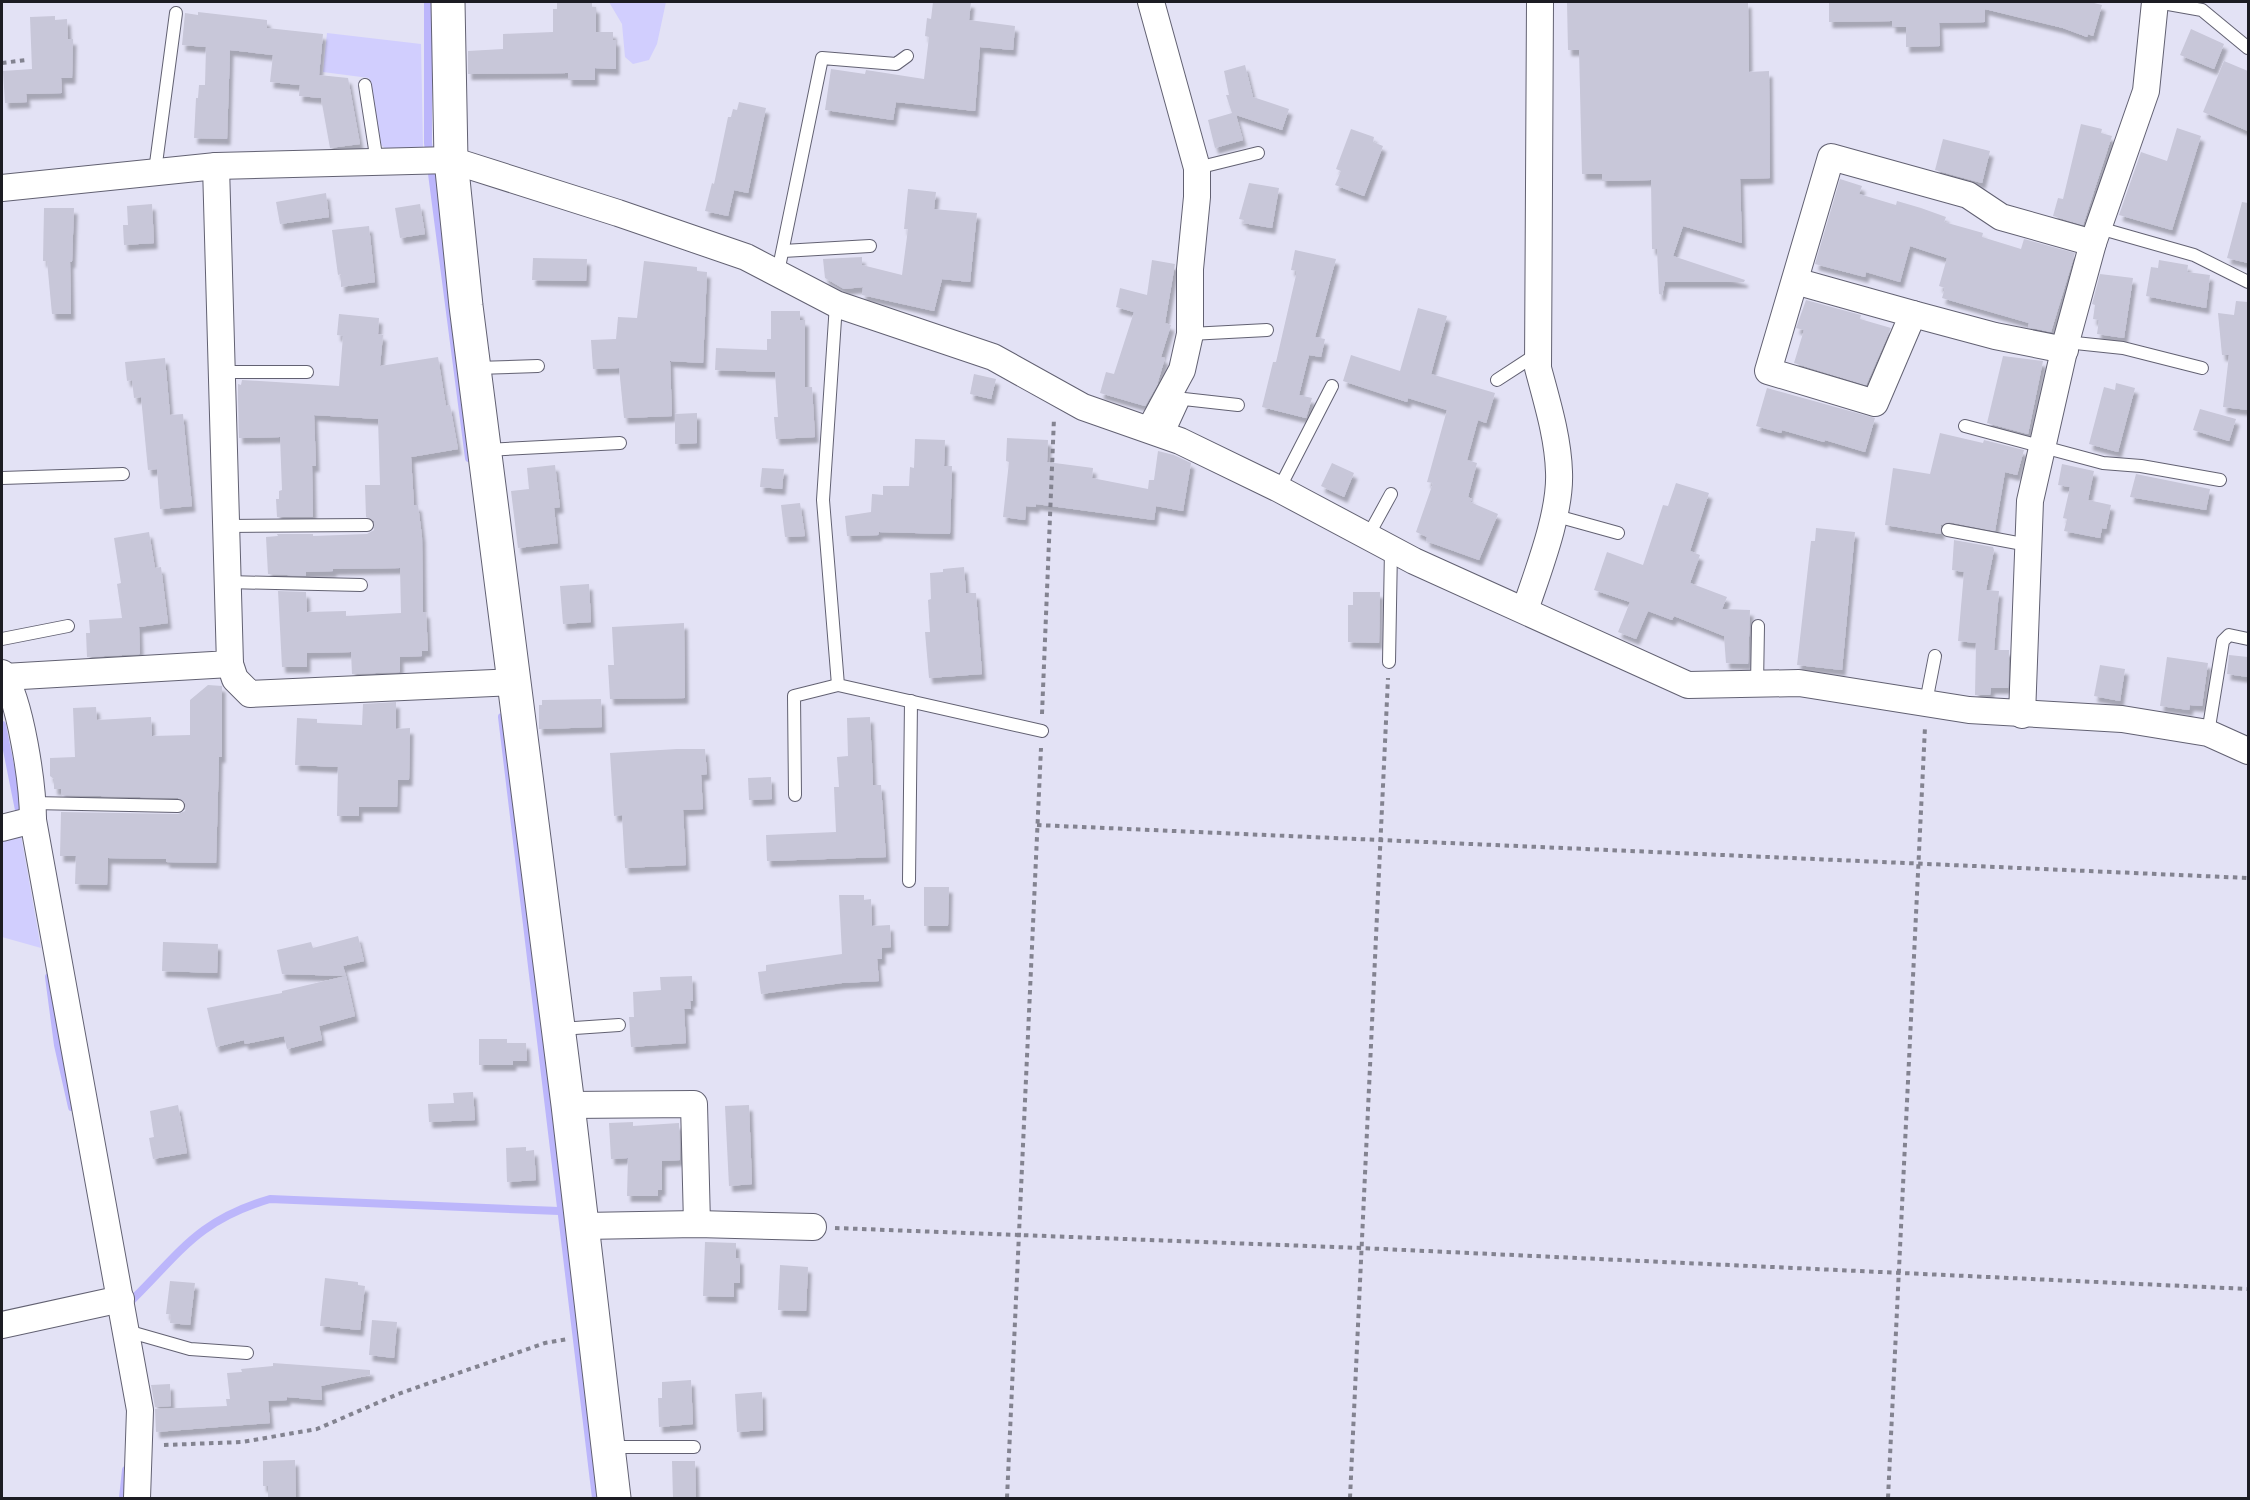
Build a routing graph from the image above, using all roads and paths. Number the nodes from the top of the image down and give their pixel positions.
1 (448, 2) edge
2 (1151, 2) edge
3 (1540, 2) edge
4 (2156, 2) edge
5 (176, 13) dead end
6 (2248, 48) edge
7 (907, 56) dead end
8 (26, 60) dead end
9 (2, 63) edge
10 (365, 84) dead end
11 (1258, 153) dead end
12 (451, 160) junction
13 (377, 162) junction
14 (216, 166) junction
15 (1197, 168) junction
16 (155, 171) junction
17 (2, 188) edge
18 (2096, 236) junction
19 (870, 246) dead end
20 (781, 261) junction
21 (1795, 281) junction
22 (2248, 282) edge
23 (836, 304) junction
24 (1913, 314) junction
25 (1267, 330) dead end
26 (1190, 334) junction
27 (2065, 346) junction
28 (1538, 353) junction
29 (538, 366) dead end
30 (474, 368) junction
31 (2202, 368) dead end
32 (222, 372) junction
33 (307, 372) dead end
34 (1497, 380) dead end
35 (1332, 386) dead end
36 (1055, 394) junction
37 (1238, 405) dead end
38 (1965, 426) dead end
39 (1158, 432) junction
40 (620, 443) dead end
41 (2042, 448) junction
42 (485, 450) junction
43 (123, 474) dead end
44 (2, 478) edge
45 (2220, 480) dead end
46 (1279, 489) junction
47 (1391, 494) dead end
48 (1553, 515) junction
49 (367, 525) dead end
50 (226, 526) junction
51 (1948, 530) dead end
52 (1618, 533) dead end
53 (1368, 536) junction
54 (2028, 545) junction
55 (1391, 549) junction
56 (227, 582) junction
57 (362, 585) dead end
58 (1525, 610) junction
59 (68, 626) dead end
60 (1758, 626) dead end
61 (2, 639) edge
62 (2248, 639) edge
63 (1935, 656) dead end
64 (1389, 662) joint
65 (230, 664) junction
66 (3, 675) edge
67 (515, 682) junction
68 (838, 685) junction
69 (1757, 685) junction
70 (911, 701) junction
71 (1926, 702) junction
72 (2022, 715) junction
73 (1042, 731) junction
74 (2208, 733) junction
75 (2248, 751) edge
76 (795, 795) dead end
77 (178, 806) dead end
78 (33, 811) junction
79 (1037, 825) junction
80 (2, 828) edge
81 (1380, 838) junction
82 (1918, 863) junction
83 (2248, 878) edge
84 (909, 881) dead end
85 (619, 1025) dead end
86 (558, 1029) junction
87 (568, 1105) junction
88 (697, 1224) junction
89 (582, 1226) junction
90 (813, 1227) joint
91 (1017, 1235) junction
92 (1361, 1248) junction
93 (1899, 1274) junction
94 (2248, 1289) edge
95 (121, 1299) junction
96 (2, 1325) edge
97 (127, 1331) junction
98 (595, 1336) junction
99 (247, 1353) dead end
100 (139, 1445) junction
101 (694, 1447) dead end
102 (608, 1448) junction
103 (137, 1498) edge
104 (614, 1498) edge
105 (1007, 1498) edge
106 (1350, 1498) edge
107 (1888, 1498) edge

1 - 12 street
2 - 15 street
3 - 28 street
4 - 6 lane
4 - 18 street
5 - 16 lane
7 - 20 lane
8 - 9 path
10 - 13 lane
11 - 15 lane
12 - 13 street
12 - 20 street
12 - 30 street
13 - 14 street
14 - 16 street
14 - 32 street
15 - 26 street
16 - 17 street
18 - 21 street
18 - 22 lane
18 - 27 street
19 - 20 lane
20 - 23 street
21 - 24 street
21 - 24 street
23 - 36 street
23 - 68 lane
24 - 27 street
25 - 26 lane
26 - 39 street
27 - 31 lane
27 - 41 street
28 - 34 lane
28 - 48 street
29 - 30 lane
30 - 42 street
32 - 33 lane
32 - 50 street
35 - 46 lane
36 - 39 street
36 - 73 path
37 - 39 lane
38 - 41 lane
39 - 46 street
40 - 42 lane
41 - 45 lane
41 - 54 street
42 - 67 street
43 - 44 lane
46 - 53 street
47 - 53 lane
48 - 52 lane
48 - 58 street
49 - 50 lane
50 - 56 street
51 - 54 lane
53 - 55 street
54 - 72 street
55 - 58 street
55 - 64 lane
56 - 57 lane
56 - 65 street
58 - 69 street
59 - 61 lane
60 - 69 lane
62 - 74 lane
63 - 71 lane
64 - 81 path
65 - 66 street
65 - 67 street
66 - 78 street
67 - 86 street
68 - 70 lane
68 - 76 lane
69 - 71 street
70 - 73 lane
70 - 84 lane
71 - 72 street
71 - 82 path
72 - 74 street
73 - 79 path
74 - 75 street
77 - 78 lane
78 - 80 street
78 - 95 street
79 - 81 path
79 - 91 path
81 - 82 path
81 - 92 path
82 - 83 path
82 - 93 path
85 - 86 lane
86 - 87 street
87 - 88 street
87 - 89 street
88 - 89 street
88 - 90 street
89 - 98 street
90 - 91 path
91 - 92 path
91 - 105 path
92 - 93 path
92 - 106 path
93 - 94 path
93 - 107 path
95 - 96 street
95 - 97 street
97 - 99 lane
97 - 100 street
98 - 100 path
98 - 102 street
100 - 103 street
101 - 102 lane
102 - 104 street

